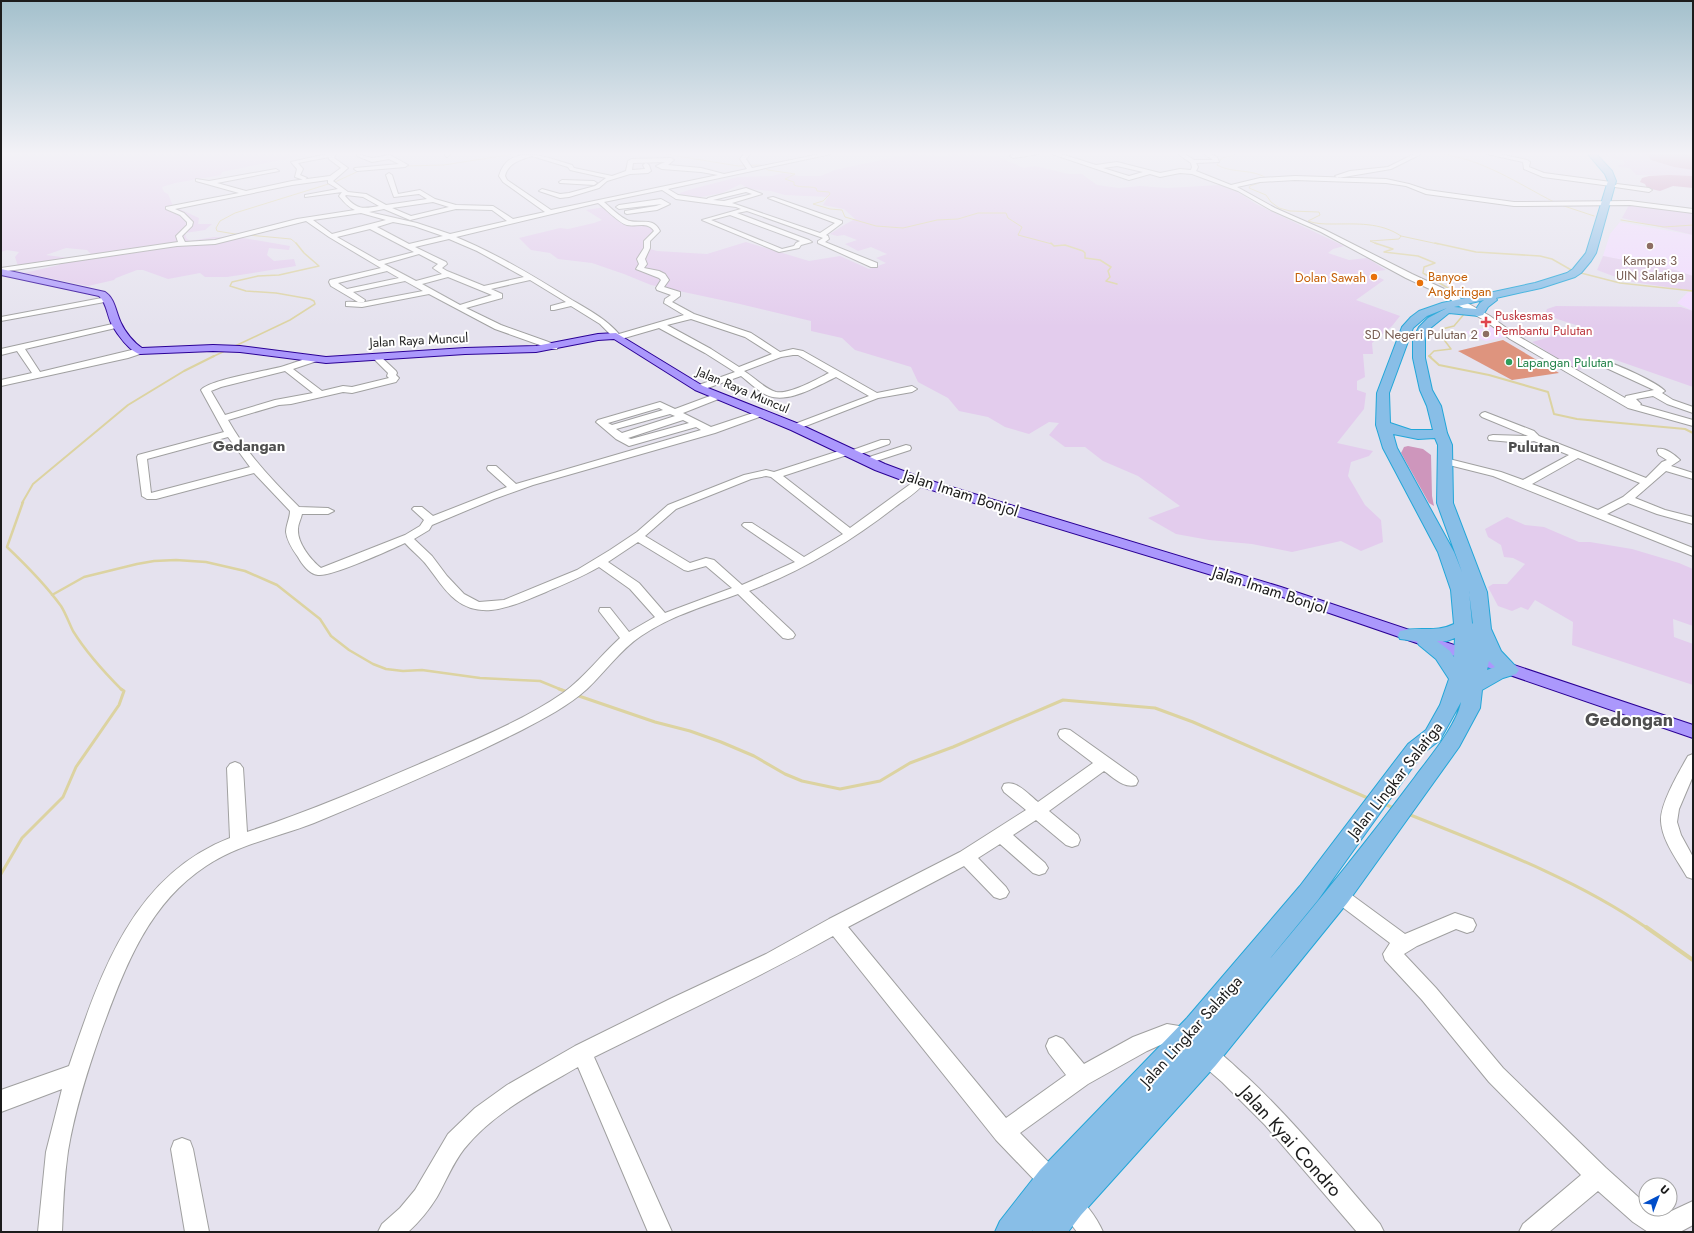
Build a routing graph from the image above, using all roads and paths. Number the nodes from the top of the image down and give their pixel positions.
1 (176, 212) edge
2 (357, 212) edge
3 (363, 212) edge
4 (395, 212) edge
5 (438, 212) edge
6 (498, 212) edge
7 (550, 212) edge
8 (612, 212) edge
9 (627, 212) joint
10 (630, 212) edge
11 (737, 212) edge
12 (757, 212) edge
13 (810, 212) joint
14 (830, 212) edge
15 (1279, 212) edge
16 (1607, 212) edge
17 (730, 213) junction
18 (657, 214) dead end
19 (718, 216) junction
20 (633, 217) junction
21 (306, 219) junction
22 (832, 219) junction
23 (392, 220) junction
24 (435, 220) dead end
25 (780, 220) junction
26 (511, 221) junction
27 (639, 222) dead end
28 (732, 222) dead end
29 (822, 223) dead end
30 (415, 224) junction
31 (791, 224) junction
32 (371, 227) junction
33 (834, 227) junction
34 (772, 229) junction
35 (767, 235) dead end
36 (821, 235) junction
37 (331, 236) junction
38 (744, 236) junction
39 (450, 237) junction
40 (807, 242) junction
41 (820, 242) junction
42 (183, 244) junction
43 (796, 245) junction
44 (408, 246) junction
45 (393, 249) dead end
46 (420, 252) junction
47 (378, 262) junction
48 (362, 265) dead end
49 (874, 265) dead end
50 (388, 268) junction
51 (1, 271) edge
52 (448, 275) junction
53 (1572, 276) junction
54 (408, 278) junction
55 (530, 278) junction
56 (416, 283) junction
57 (484, 288) junction
58 (431, 291) junction
59 (346, 292) junction
60 (107, 298) junction
61 (361, 300) dead end
62 (572, 303) junction
63 (349, 304) dead end
64 (1461, 304) junction
65 (460, 307) junction
66 (554, 308) dead end
67 (691, 316) junction
68 (1, 320) edge
69 (117, 325) junction
70 (660, 325) junction
71 (617, 336) junction
72 (19, 347) junction
73 (554, 347) junction
74 (140, 351) junction
75 (1, 352) edge
76 (779, 355) junction
77 (376, 357) junction
78 (314, 359) junction
79 (1605, 364) dead end
80 (287, 368) junction
81 (740, 371) junction
82 (837, 373) junction
83 (37, 374) junction
84 (1, 383) edge
85 (699, 388) junction
86 (912, 389) dead end
87 (320, 394) junction
88 (1654, 394) junction
89 (718, 396) junction
90 (876, 396) junction
91 (1631, 406) junction
92 (1690, 406) edge
93 (676, 414) junction
94 (759, 414) junction
95 (1485, 415) dead end
96 (1669, 417) junction
97 (222, 420) junction
98 (1693, 423) edge
99 (698, 424) junction
100 (1383, 425) junction
101 (796, 427) junction
102 (711, 431) junction
103 (230, 433) junction
104 (1440, 433) junction
105 (620, 437) junction
106 (1493, 438) dead end
107 (1535, 438) junction
108 (885, 442) dead end
109 (906, 448) dead end
110 (1390, 448) junction
111 (1662, 451) dead end
112 (848, 453) junction
113 (1437, 454) junction
114 (1578, 454) junction
115 (867, 461) junction
116 (1664, 467) junction
117 (492, 468) dead end
118 (256, 469) junction
119 (775, 475) junction
120 (1693, 476) edge
121 (920, 482) junction
122 (1648, 482) junction
123 (1524, 484) junction
124 (515, 488) junction
125 (1627, 499) junction
126 (418, 509) dead end
127 (296, 510) junction
128 (328, 511) dead end
129 (1599, 514) junction
130 (432, 521) junction
131 (1693, 521) edge
132 (748, 525) dead end
133 (849, 534) junction
134 (638, 537) junction
135 (406, 538) junction
136 (1693, 552) edge
137 (599, 562) junction
138 (803, 562) junction
139 (740, 589) junction
140 (604, 611) dead end
141 (663, 619) junction
142 (1473, 626) junction
143 (788, 635) dead end
144 (1407, 635) junction
145 (628, 639) junction
146 (1426, 641) junction
147 (1472, 657) junction
148 (1509, 670) junction
149 (1466, 683) junction
150 (1693, 732) edge
151 (1065, 734) dead end
152 (1693, 760) edge
153 (1104, 763) junction
154 (235, 768) dead end
155 (1130, 781) dead end
156 (1010, 788) dead end
157 (1037, 811) junction
158 (1001, 834) junction
159 (1072, 840) dead end
160 (239, 842) junction
161 (966, 857) junction
162 (1039, 868) dead end
163 (1693, 872) edge
164 (1000, 892) dead end
165 (1340, 895) junction
166 (835, 925) junction
167 (1467, 925) dead end
168 (1404, 943) junction
169 (1056, 1046) dead end
170 (1196, 1047) junction
171 (582, 1053) junction
172 (78, 1073) junction
173 (1081, 1077) junction
174 (1, 1101) edge
175 (1004, 1132) junction
176 (182, 1149) dead end
177 (1598, 1176) junction
178 (1051, 1181) junction
179 (1070, 1204) junction
180 (1693, 1212) edge
181 (50, 1232) edge
182 (197, 1232) edge
183 (390, 1232) edge
184 (660, 1232) edge
185 (1011, 1232) edge
186 (1048, 1232) edge
187 (1091, 1232) edge
188 (1372, 1232) edge
189 (1531, 1232) edge

1 - 42 street
2 - 21 street
3 - 23 street
4 - 5 street
6 - 26 street
7 - 26 street
8 - 67 street
9 - 10 street
9 - 20 street
11 - 17 street
12 - 25 street
13 - 22 street
13 - 25 street
14 - 22 street
15 - 64 street
16 - 53 highway
17 - 19 street
17 - 34 street
18 - 20 street
19 - 28 street
19 - 38 street
20 - 27 street
21 - 37 street
21 - 42 street
22 - 33 street
23 - 30 street
23 - 32 street
24 - 30 street
25 - 31 street
26 - 39 street
29 - 33 street
30 - 39 street
31 - 34 street
31 - 36 street
32 - 37 street
32 - 44 street
33 - 36 street
34 - 38 street
34 - 40 street
35 - 43 street
36 - 41 street
37 - 47 street
38 - 43 street
39 - 44 street
39 - 55 street
40 - 41 street
40 - 43 street
41 - 49 street
42 - 51 street
44 - 45 street
44 - 46 street
46 - 47 street
46 - 52 street
47 - 48 street
47 - 50 street
50 - 54 street
50 - 59 street
51 - 60 main road
52 - 56 street
52 - 57 street
53 - 64 highway, Jalan Lingkar Salatiga
53 - 64 highway, Jalan Lingkar Salatiga
54 - 56 street
54 - 59 street
55 - 57 street
55 - 62 street
56 - 58 street
57 - 65 street
58 - 63 street
58 - 65 street
59 - 61 street
60 - 68 street
60 - 69 main road
62 - 66 street
62 - 71 street
64 - 91 street
64 - 100 highway, Jalan Lingkar Salatiga
64 - 104 highway, Jalan Lingkar Salatiga
65 - 73 street
67 - 70 street
67 - 76 street
69 - 72 street
69 - 74 main road
70 - 71 street
70 - 81 street
71 - 73 main road, Jalan Raya Muncul
71 - 85 main road, Jalan Raya Muncul
72 - 75 street
72 - 83 street
73 - 77 main road, Jalan Raya Muncul
74 - 78 main road, Jalan Raya Muncul
74 - 83 street
76 - 81 street
76 - 82 street
77 - 78 main road, Jalan Raya Muncul
77 - 87 street
78 - 80 street
79 - 88 street
80 - 87 street
80 - 97 street
81 - 82 street
81 - 85 street
82 - 90 street
83 - 84 street
85 - 89 main road, Jalan Raya Muncul
86 - 90 street
87 - 97 street
88 - 91 street
88 - 92 street
89 - 93 street
89 - 94 main road, Jalan Raya Muncul
90 - 101 street
91 - 96 street
92 - 96 street
93 - 99 street
93 - 105 street
93 - 105 street
94 - 101 main road, Jalan Raya Muncul
94 - 102 street
95 - 107 street
96 - 98 street
97 - 103 street
99 - 102 street
99 - 105 street
100 - 104 highway
100 - 110 highway, Jalan Lingkar Salatiga
101 - 112 main road, Jalan Raya Muncul
102 - 124 street
103 - 118 street
103 - 118 street
104 - 113 highway, Jalan Lingkar Salatiga
106 - 107 street
107 - 114 street
108 - 112 street
109 - 115 street
110 - 113 highway
110 - 142 highway, Jalan Lingkar Salatiga
111 - 116 street
112 - 115 main road, Jalan Imam Bonjol
112 - 119 street
113 - 123 street
113 - 142 highway, Jalan Lingkar Salatiga
114 - 122 street
114 - 123 street
115 - 121 main road, Jalan Imam Bonjol
116 - 120 street
116 - 122 street
117 - 124 street
118 - 127 street
119 - 133 street
119 - 134 street
121 - 133 street
121 - 144 main road, Jalan Imam Bonjol
122 - 125 street
123 - 129 street
124 - 130 street
125 - 129 street
125 - 131 street
126 - 130 street
127 - 128 street
127 - 135 street
129 - 136 street
130 - 135 street
132 - 138 street
133 - 138 street
134 - 137 street
134 - 139 street
135 - 137 street
137 - 141 street
138 - 139 street
139 - 141 street
139 - 143 street
140 - 145 street
141 - 145 street
142 - 144 highway
142 - 147 highway, Jalan Lingkar Salatiga
142 - 148 highway
144 - 146 main road, Jalan Imam Bonjol
145 - 160 street
146 - 147 main road, Jalan Imam Bonjol
146 - 149 highway
147 - 148 main road, Jalan Imam Bonjol
147 - 149 highway, Jalan Lingkar Salatiga
148 - 149 highway
148 - 150 main road, Jalan Imam Bonjol
149 - 165 highway, Jalan Lingkar Salatiga
149 - 170 highway, Jalan Lingkar Salatiga
151 - 153 street
152 - 163 street
153 - 155 street
153 - 157 street
154 - 160 street
156 - 157 street
157 - 158 street
157 - 159 street
158 - 161 street
158 - 162 street
160 - 172 street
161 - 164 street
161 - 166 street
165 - 168 street
165 - 170 highway, Jalan Lingkar Salatiga
166 - 171 street
166 - 175 street
167 - 168 street
168 - 177 street
169 - 173 street
170 - 173 street
170 - 178 highway, Jalan Lingkar Salatiga
170 - 179 highway, Jalan Lingkar Salatiga
170 - 188 street, Jalan Kyai Condro
171 - 183 street
171 - 184 street
172 - 174 street
172 - 181 street
173 - 175 street
175 - 178 street
176 - 182 street
177 - 180 street
177 - 189 street
178 - 185 highway, Jalan Lingkar Salatiga
179 - 186 highway, Jalan Lingkar Salatiga
179 - 187 street

